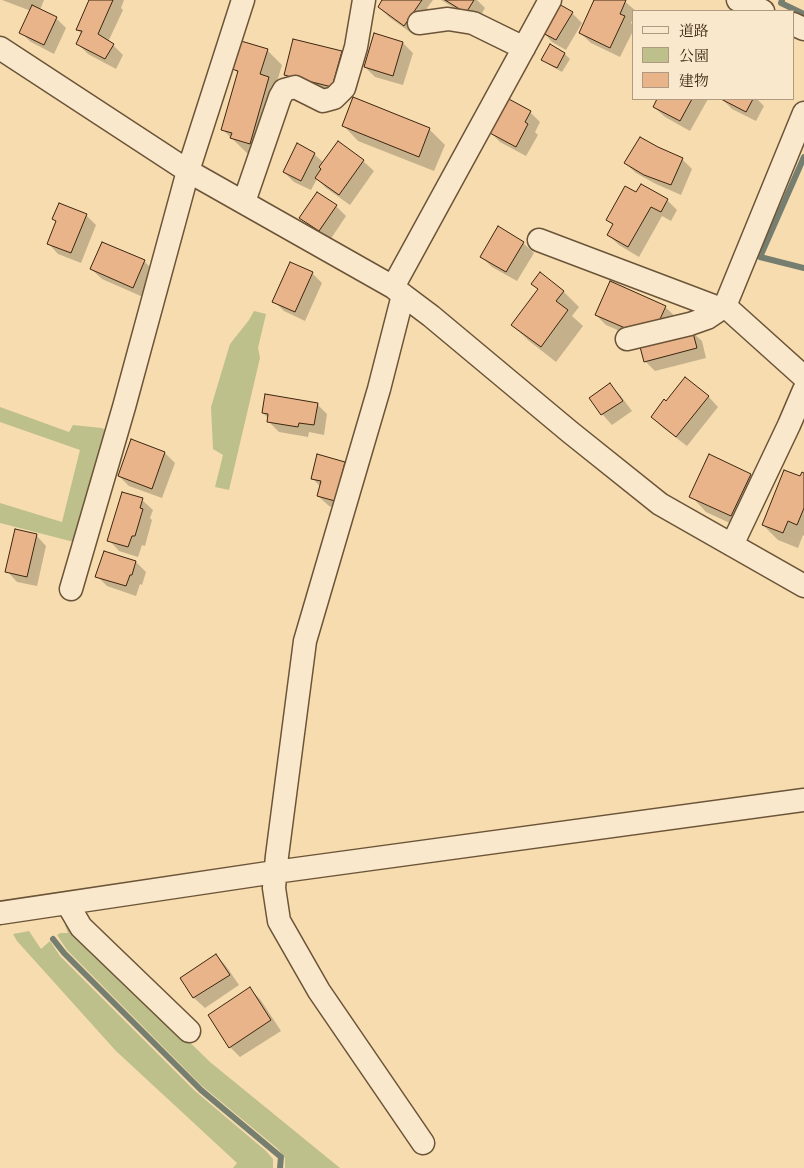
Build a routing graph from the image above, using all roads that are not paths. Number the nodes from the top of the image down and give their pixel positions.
1 (243, 0) edge
2 (364, 0) edge
3 (550, 0) edge
4 (738, 0) edge
5 (761, 10) edge
6 (419, 23) dead end
7 (0, 48) edge
8 (524, 48) junction
9 (804, 113) edge
10 (188, 171) junction
11 (244, 202) junction
12 (539, 240) dead end
13 (398, 291) junction
14 (725, 306) junction
15 (627, 339) dead end
16 (804, 377) edge
17 (804, 390) edge
18 (797, 428) edge
19 (732, 545) junction
20 (804, 586) edge
21 (71, 589) dead end
22 (804, 800) edge
23 (275, 872) junction
24 (68, 902) junction
25 (0, 912) edge
26 (189, 1031) dead end
27 (423, 1142) dead end

1 - 10 street
2 - 11 street
3 - 8 street
4 - 5 street
6 - 8 street
7 - 10 street
8 - 13 street
9 - 14 street
10 - 11 street
10 - 21 street
11 - 13 street
12 - 14 street
13 - 19 street
13 - 23 street
14 - 15 street
14 - 16 street
17 - 18 street
18 - 19 street
19 - 20 street
22 - 23 street
23 - 24 street
23 - 27 street
24 - 25 street
24 - 26 street

